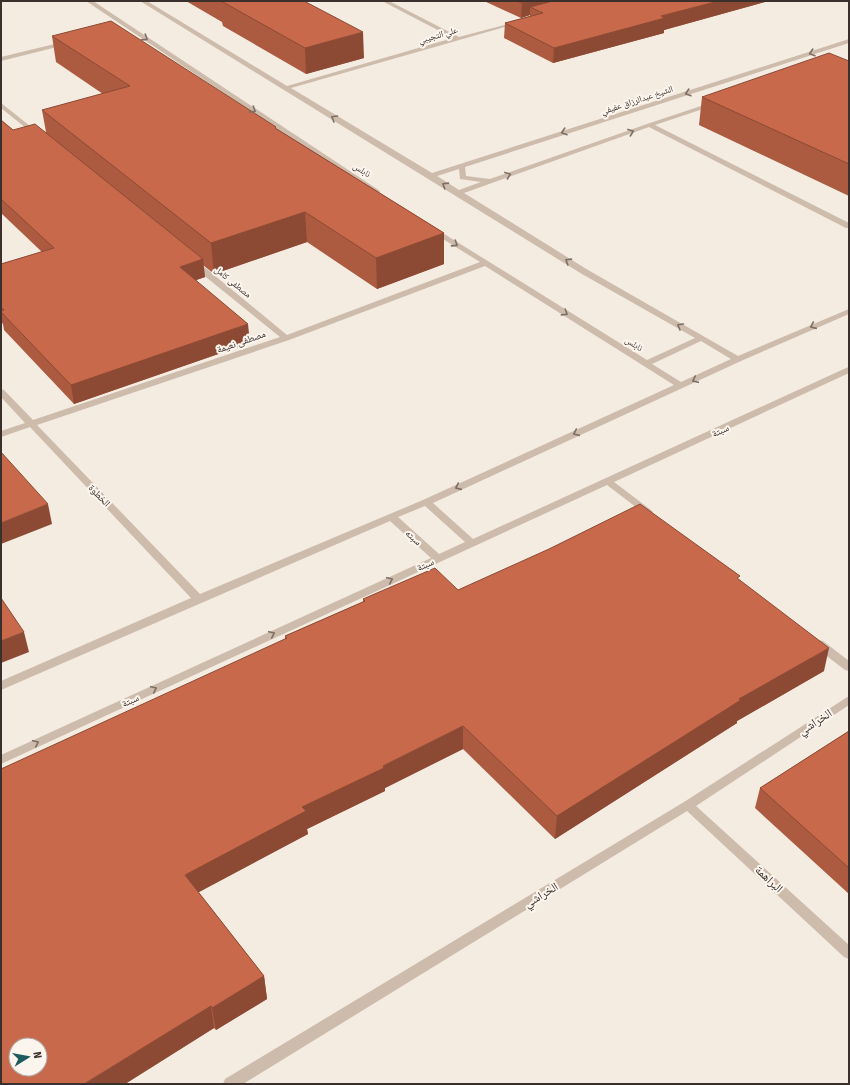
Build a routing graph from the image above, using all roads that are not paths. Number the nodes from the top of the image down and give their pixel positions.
1 (89, 1) edge
2 (143, 1) edge
3 (385, 1) edge
4 (527, 20) edge
5 (457, 38) junction
6 (76, 41) edge
7 (849, 41) edge
8 (1, 58) edge
9 (285, 88) junction
10 (723, 101) edge
11 (1, 105) edge
12 (649, 125) junction
13 (44, 140) edge
14 (462, 165) junction
15 (431, 176) junction
16 (492, 181) junction
17 (458, 193) junction
18 (380, 194) edge
19 (426, 224) edge
20 (849, 226) edge
21 (187, 256) edge
22 (485, 263) junction
23 (849, 311) edge
24 (286, 338) junction
25 (701, 338) junction
26 (738, 359) junction
27 (646, 364) junction
28 (849, 370) edge
29 (681, 386) junction
30 (1, 392) edge
31 (31, 423) junction
32 (1, 434) edge
33 (608, 482) junction
34 (426, 502) junction
35 (391, 516) junction
36 (658, 520) edge
37 (472, 543) junction
38 (437, 558) junction
39 (198, 599) junction
40 (812, 639) edge
41 (849, 667) edge
42 (1, 686) edge
43 (849, 700) edge
44 (1, 760) edge
45 (688, 805) junction
46 (849, 953) edge
47 (230, 1084) edge

1 -> 18 street, نابلس
2 - 9 street
3 - 5 street
4 - 5 street, علي التجيبي
5 - 9 street, علي التجيبي
6 - 8 street
7 -> 14 street, الشيخ عبدالرزاق عفيفي
15 -> 9 street
10 - 12 street
11 - 13 street
16 -> 12 street
12 - 20 street
14 - 15 street, الشيخ عبدالرزاق عفيفي
14 - 16 street
17 -> 15 street
16 - 17 street
25 -> 17 street
19 -> 22 street, نابلس
21 - 24 street, مصطفى كامل
22 - 24 street, مصطفى نعيمة
22 -> 27 street, نابلس
23 -> 26 street
24 - 31 street, مصطفى نعيمة
25 - 26 street
25 - 27 street, نابلس
26 -> 29 street
27 - 29 street, نابلس
28 - 33 street, سبتة
29 -> 34 street
30 - 31 street, الخطوة
31 - 32 street, مصطفى نعيمة
31 - 39 street, الخطوة
33 - 36 street
33 - 37 street, سبتة
34 - 35 street
34 - 37 street
35 - 38 street, سبته
35 - 39 street
37 - 38 street, سبتة
44 -> 38 street, سبتة
39 - 42 street
40 - 41 street
43 - 45 street, الخراشي
45 - 46 street, البراهمة
45 - 47 street, الخراشي

